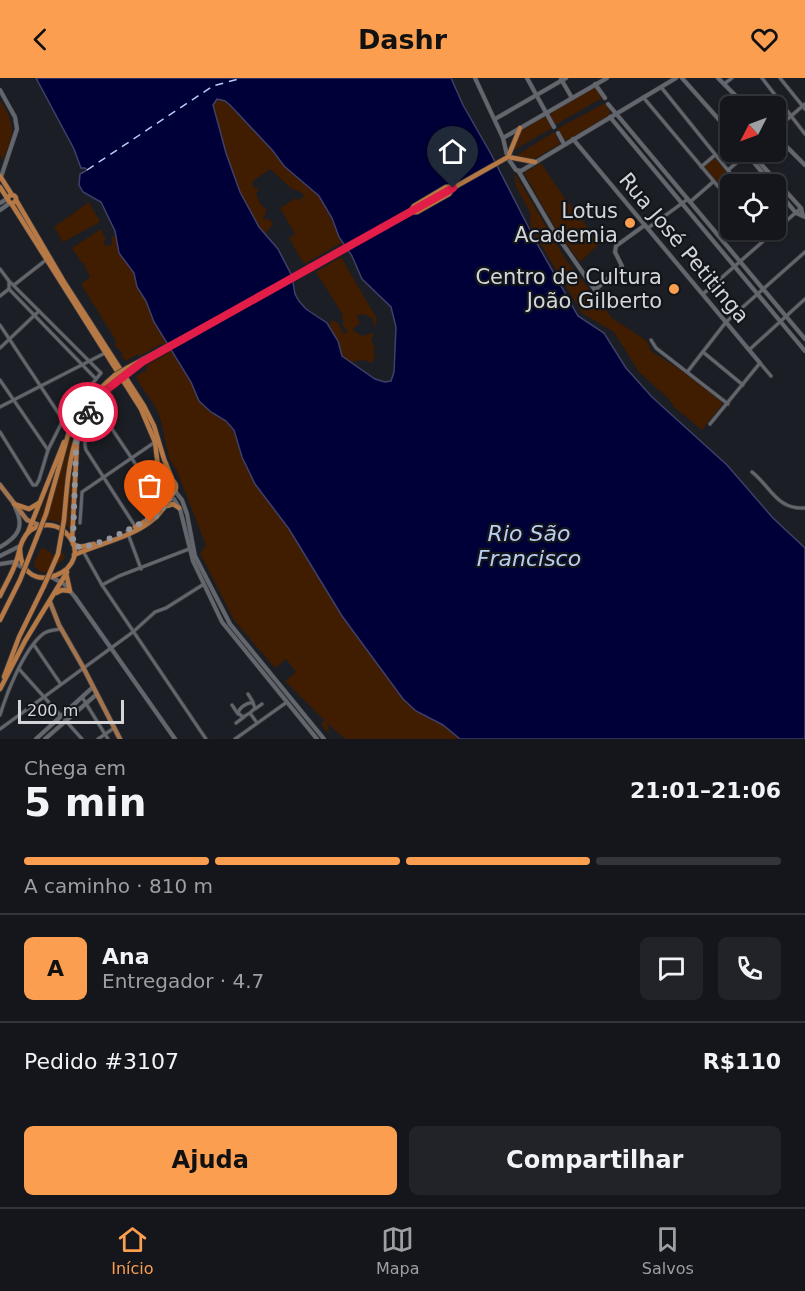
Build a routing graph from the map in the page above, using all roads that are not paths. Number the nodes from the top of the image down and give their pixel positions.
1 (475, 78) edge
2 (527, 78) edge
3 (607, 78) edge
4 (676, 78) edge
5 (682, 78) edge
6 (718, 78) edge
7 (732, 78) edge
8 (762, 78) edge
9 (780, 78) edge
10 (563, 79) edge
11 (595, 84) junction
12 (724, 84) junction
13 (661, 87) junction
14 (0, 90) edge
15 (536, 95) junction
16 (736, 96) edge
17 (643, 97) junction
18 (572, 98) junction
19 (605, 98) dead end
20 (608, 104) dead end
21 (804, 106) edge
22 (546, 113) junction
23 (615, 114) junction
24 (791, 116) junction
25 (609, 117) junction
26 (495, 120) junction
27 (786, 120) edge
28 (720, 121) edge
29 (554, 127) dead end
30 (520, 128) junction
31 (558, 133) dead end
32 (805, 134) edge
33 (503, 138) junction
34 (573, 139) junction
35 (564, 144) junction
36 (786, 146) edge
37 (715, 155) junction
38 (507, 156) junction
39 (533, 162) junction
40 (736, 162) edge
41 (757, 162) edge
42 (805, 165) edge
43 (701, 167) junction
44 (727, 170) junction
45 (520, 171) junction
46 (730, 174) edge
47 (1, 177) edge
48 (713, 182) junction
49 (0, 187) edge
50 (720, 189) edge
51 (11, 200) junction
52 (689, 200) junction
53 (786, 201) edge
54 (0, 203) edge
55 (681, 204) junction
56 (801, 208) junction
57 (0, 210) edge
58 (796, 213) junction
59 (804, 216) edge
60 (647, 226) junction
61 (716, 231) junction
62 (709, 237) junction
63 (805, 252) edge
64 (46, 260) junction
65 (741, 262) junction
66 (734, 268) junction
67 (0, 269) edge
68 (2, 275) edge
69 (9, 281) junction
70 (14, 285) junction
71 (9, 289) junction
72 (763, 289) junction
73 (757, 294) junction
74 (703, 295) junction
75 (0, 296) edge
76 (805, 299) edge
77 (39, 311) junction
78 (34, 315) junction
79 (786, 316) junction
80 (780, 321) junction
81 (726, 322) junction
82 (0, 325) edge
83 (805, 339) edge
84 (10, 340) junction
85 (651, 340) dead end
86 (0, 348) edge
87 (749, 350) junction
88 (805, 351) edge
89 (703, 352) junction
90 (106, 353) junction
91 (90, 361) junction
92 (83, 363) junction
93 (760, 363) junction
94 (688, 370) junction
95 (771, 376) dead end
96 (117, 377) junction
97 (96, 379) junction
98 (0, 380) edge
99 (41, 385) junction
100 (743, 385) junction
101 (13, 400) junction
102 (728, 404) junction
103 (0, 407) edge
104 (63, 420) junction
105 (710, 424) dead end
106 (78, 431) junction
107 (0, 432) edge
108 (68, 435) junction
109 (155, 442) junction
110 (48, 450) junction
111 (131, 458) junction
112 (752, 472) dead end
113 (103, 477) junction
114 (173, 481) junction
115 (160, 483) junction
116 (0, 485) edge
117 (169, 494) junction
118 (42, 498) junction
119 (14, 504) junction
120 (163, 505) junction
121 (179, 507) junction
122 (805, 508) edge
123 (32, 523) junction
124 (80, 524) dead end
125 (41, 525) junction
126 (136, 528) junction
127 (128, 532) junction
128 (26, 535) junction
129 (72, 542) junction
130 (21, 546) junction
131 (0, 547) edge
132 (189, 549) junction
133 (83, 551) junction
134 (74, 555) junction
135 (0, 556) edge
136 (16, 563) junction
137 (0, 564) edge
138 (71, 564) junction
139 (141, 569) junction
140 (30, 573) junction
141 (66, 573) junction
142 (1, 578) edge
143 (53, 578) junction
144 (61, 582) junction
145 (204, 584) junction
146 (102, 585) junction
147 (5, 586) junction
148 (70, 591) junction
149 (56, 593) junction
150 (0, 596) edge
151 (50, 602) junction
152 (0, 620) edge
153 (61, 629) junction
154 (133, 632) junction
155 (34, 645) junction
156 (111, 646) junction
157 (83, 667) junction
158 (19, 669) junction
159 (60, 683) junction
160 (93, 687) junction
161 (0, 689) edge
162 (97, 694) junction
163 (248, 694) dead end
164 (42, 697) junction
165 (82, 697) junction
166 (289, 701) junction
167 (85, 702) junction
168 (254, 704) junction
169 (262, 704) dead end
170 (232, 705) dead end
171 (252, 712) junction
172 (0, 715) edge
173 (239, 716) junction
174 (245, 716) junction
175 (63, 718) junction
176 (236, 723) dead end
177 (257, 723) junction
178 (1, 727) edge
179 (114, 728) junction
180 (105, 733) junction
181 (36, 739) edge
182 (45, 739) edge
183 (82, 739) edge
184 (98, 739) edge
185 (108, 739) edge
186 (120, 739) edge
187 (175, 739) edge
188 (206, 739) edge
189 (236, 739) edge
190 (317, 739) edge
191 (324, 739) edge

1 - 26 street
2 - 15 street
3 - 11 street
4 - 13 street
5 - 28 street
6 - 12 street
7 - 12 street
8 - 24 street
9 - 21 street
10 - 15 street
10 - 18 street
11 - 18 street
11 - 19 street
12 - 16 street
13 - 17 street
13 - 37 street
14 - 47 street
15 - 22 street
15 - 26 street
17 - 23 street
17 - 43 street
18 - 22 street
20 - 23 street
21 - 24 street
22 - 29 street
22 - 30 street
23 - 25 street
23 - 52 street
24 - 27 street
24 - 32 street
25 - 34 street
25 - 55 street
26 - 33 street
30 - 33 street
30 - 38 highway
31 - 35 street
33 - 38 street
34 - 35 street
34 - 60 street, Rua José Petitinga
35 - 39 street
36 - 42 street
37 - 43 street
37 - 44 street
38 - 39 highway
38 - 45 street
38 - 96 highway, bridge
39 - 45 street
40 - 44 street
41 - 56 street
43 - 48 street
44 - 46 street
45 - 60 street
47 - 51 highway
48 - 50 street
48 - 52 street
49 - 51 highway
51 - 54 street
51 - 57 street
51 - 64 highway
51 - 114 highway
52 - 55 street
52 - 61 street
53 - 58 street
55 - 60 street
55 - 62 street
56 - 58 street
56 - 59 street
58 - 59 street
58 - 65 street
60 - 74 street, Rua José Petitinga
61 - 62 street
61 - 65 street
62 - 66 street
63 - 72 street
64 - 70 street
64 - 90 highway
65 - 66 street
65 - 72 street
66 - 73 street
66 - 74 street
67 - 68 street
68 - 69 street
69 - 70 street
69 - 71 street
70 - 71 street
70 - 77 street
71 - 75 street
71 - 78 street
72 - 73 street
72 - 79 street
73 - 80 street
73 - 81 street
74 - 81 street, Rua José Petitinga
76 - 79 street
77 - 78 street
77 - 91 street
78 - 84 street
78 - 92 street
79 - 80 street
79 - 83 street
80 - 87 street
80 - 88 street
81 - 87 street, Rua José Petitinga
81 - 89 street
82 - 84 street
84 - 86 street
84 - 99 street
85 - 94 street
87 - 93 street, Rua José Petitinga
89 - 94 street
89 - 100 street
90 - 91 street
90 - 109 highway
91 - 92 street
91 - 97 street
92 - 97 street
92 - 99 street
93 - 95 street, Rua José Petitinga
93 - 100 street
94 - 102 street
96 - 106 highway
96 - 108 highway
97 - 104 street
98 - 101 street
99 - 101 street
99 - 104 street
100 - 102 street
101 - 103 street
101 - 110 street
102 - 105 street
104 - 110 street
106 - 129 highway
106 - 161 highway, bridge
107 - 110 street
108 - 118 highway
108 - 152 highway, bridge
109 - 111 street
109 - 115 highway
111 - 113 street
111 - 113 street
111 - 120 street
112 - 122 street
113 - 124 street
113 - 126 street
114 - 115 highway
114 - 117 highway
115 - 117 highway
116 - 119 main road
117 - 120 highway
117 - 120 highway
117 - 121 street
117 - 166 street
118 - 119 highway
118 - 123 highway
119 - 123 main road
119 - 131 street
120 - 121 highway
120 - 126 highway
121 - 132 street
123 - 125 main road
123 - 128 highway
125 - 128 highway
125 - 129 highway
126 - 127 highway
127 - 129 highway
127 - 133 highway
127 - 139 street
128 - 130 highway
129 - 134 highway
130 - 135 street
130 - 136 highway
130 - 140 highway
132 - 139 street
132 - 145 street
133 - 134 highway
133 - 146 street
134 - 138 highway
136 - 137 street
136 - 140 street
136 - 147 highway
138 - 141 highway
138 - 143 highway
139 - 146 street
140 - 143 highway
141 - 144 highway
141 - 148 highway
142 - 147 highway
143 - 144 street
144 - 148 street
144 - 149 highway
145 - 154 street
145 - 166 street
146 - 154 street
147 - 150 highway
148 - 149 highway
148 - 156 street
149 - 151 highway
151 - 153 main road
151 - 161 highway
153 - 155 street
153 - 157 main road
154 - 156 street
154 - 188 street
155 - 158 street
155 - 159 street
156 - 157 street
156 - 187 street
157 - 159 street
157 - 160 main road
158 - 164 street
158 - 172 street
159 - 164 street
160 - 162 main road
160 - 165 street
162 - 167 street
162 - 179 main road
163 - 168 street
164 - 175 street
164 - 178 street
165 - 167 street
165 - 175 street
166 - 177 street
166 - 190 street
166 - 191 street
167 - 175 street
167 - 180 street
168 - 171 street
168 - 173 street
169 - 171 street
170 - 173 street
171 - 174 street
171 - 177 street
173 - 174 street
174 - 176 street
175 - 181 street
175 - 182 street
175 - 183 street
177 - 189 street
179 - 180 street
179 - 186 main road
180 - 184 street
180 - 185 street

